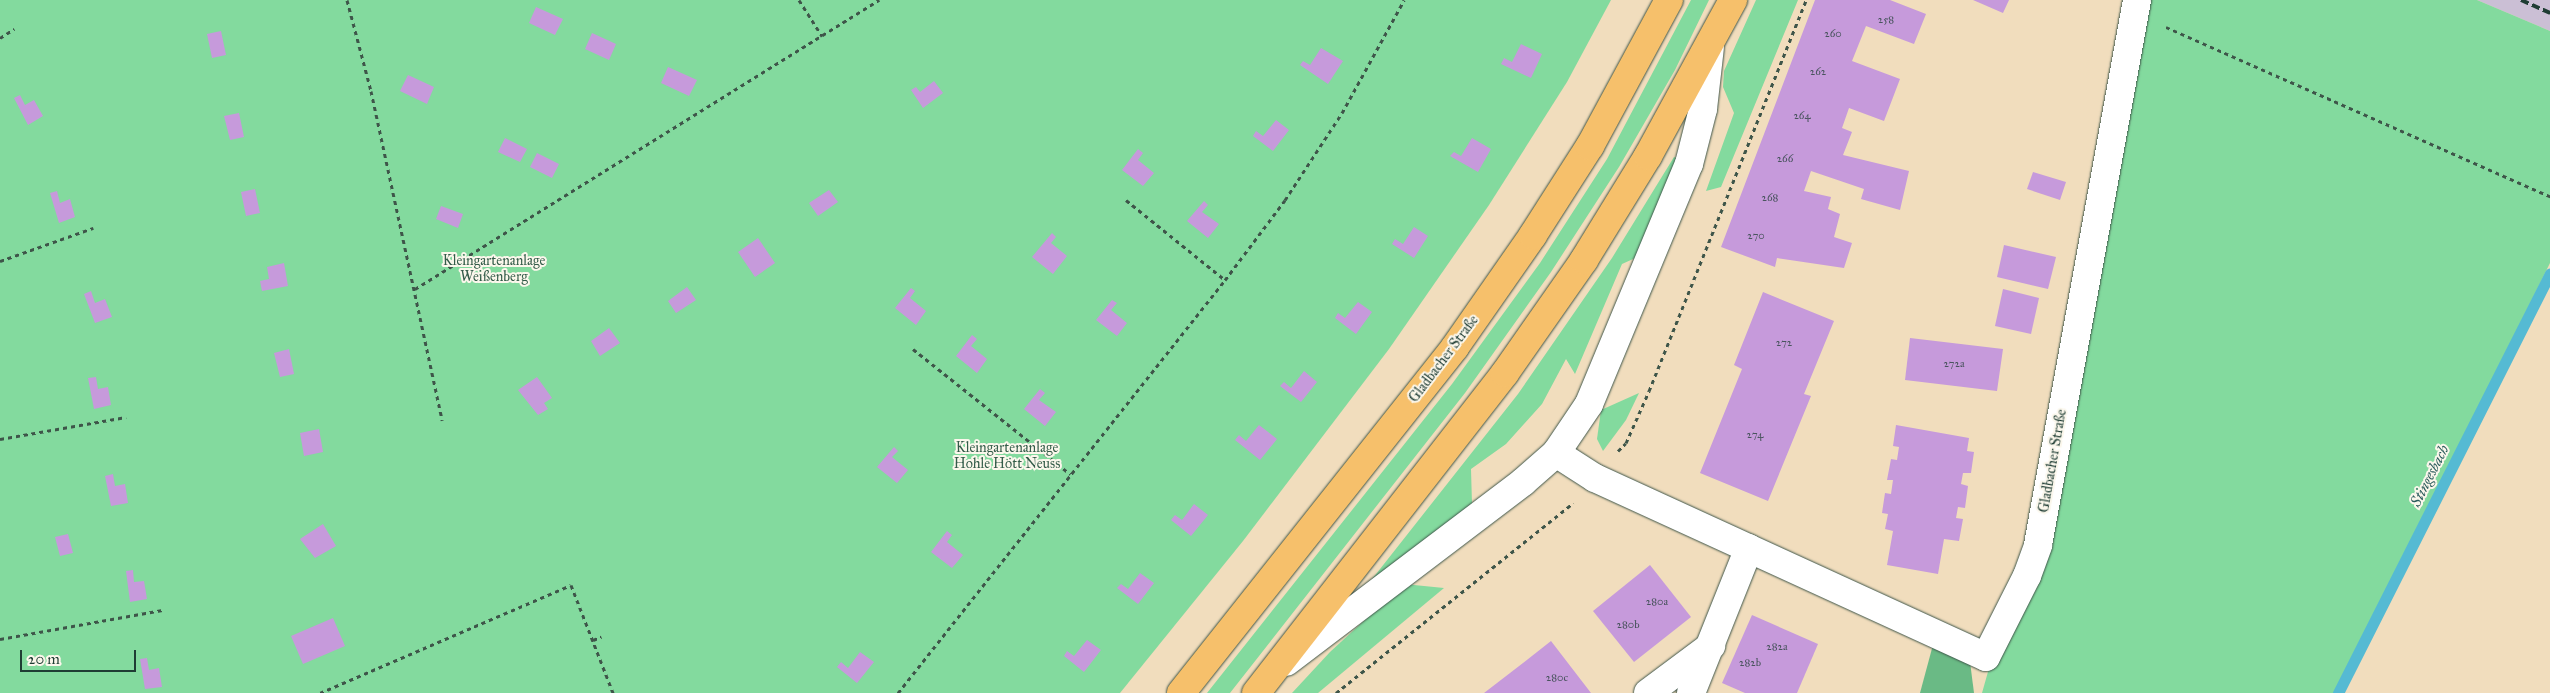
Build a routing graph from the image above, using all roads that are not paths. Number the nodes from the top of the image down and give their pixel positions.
1 (1669, 0) edge
2 (1733, 0) edge
3 (2135, 6) edge
4 (1710, 47) junction
5 (1556, 453) junction
6 (1749, 548) junction
7 (1712, 646) junction
8 (1263, 683) edge
9 (1181, 693) edge
10 (1648, 693) edge
11 (1691, 693) edge

1 - 9 main road, Gladbacher Straße
2 - 4 main road
3 - 6 street, Gladbacher Straße
4 - 5 street
4 - 8 main road
5 - 6 street, Gladbacher Straße
5 - 8 street
6 - 7 street
7 - 10 street
7 - 11 street

